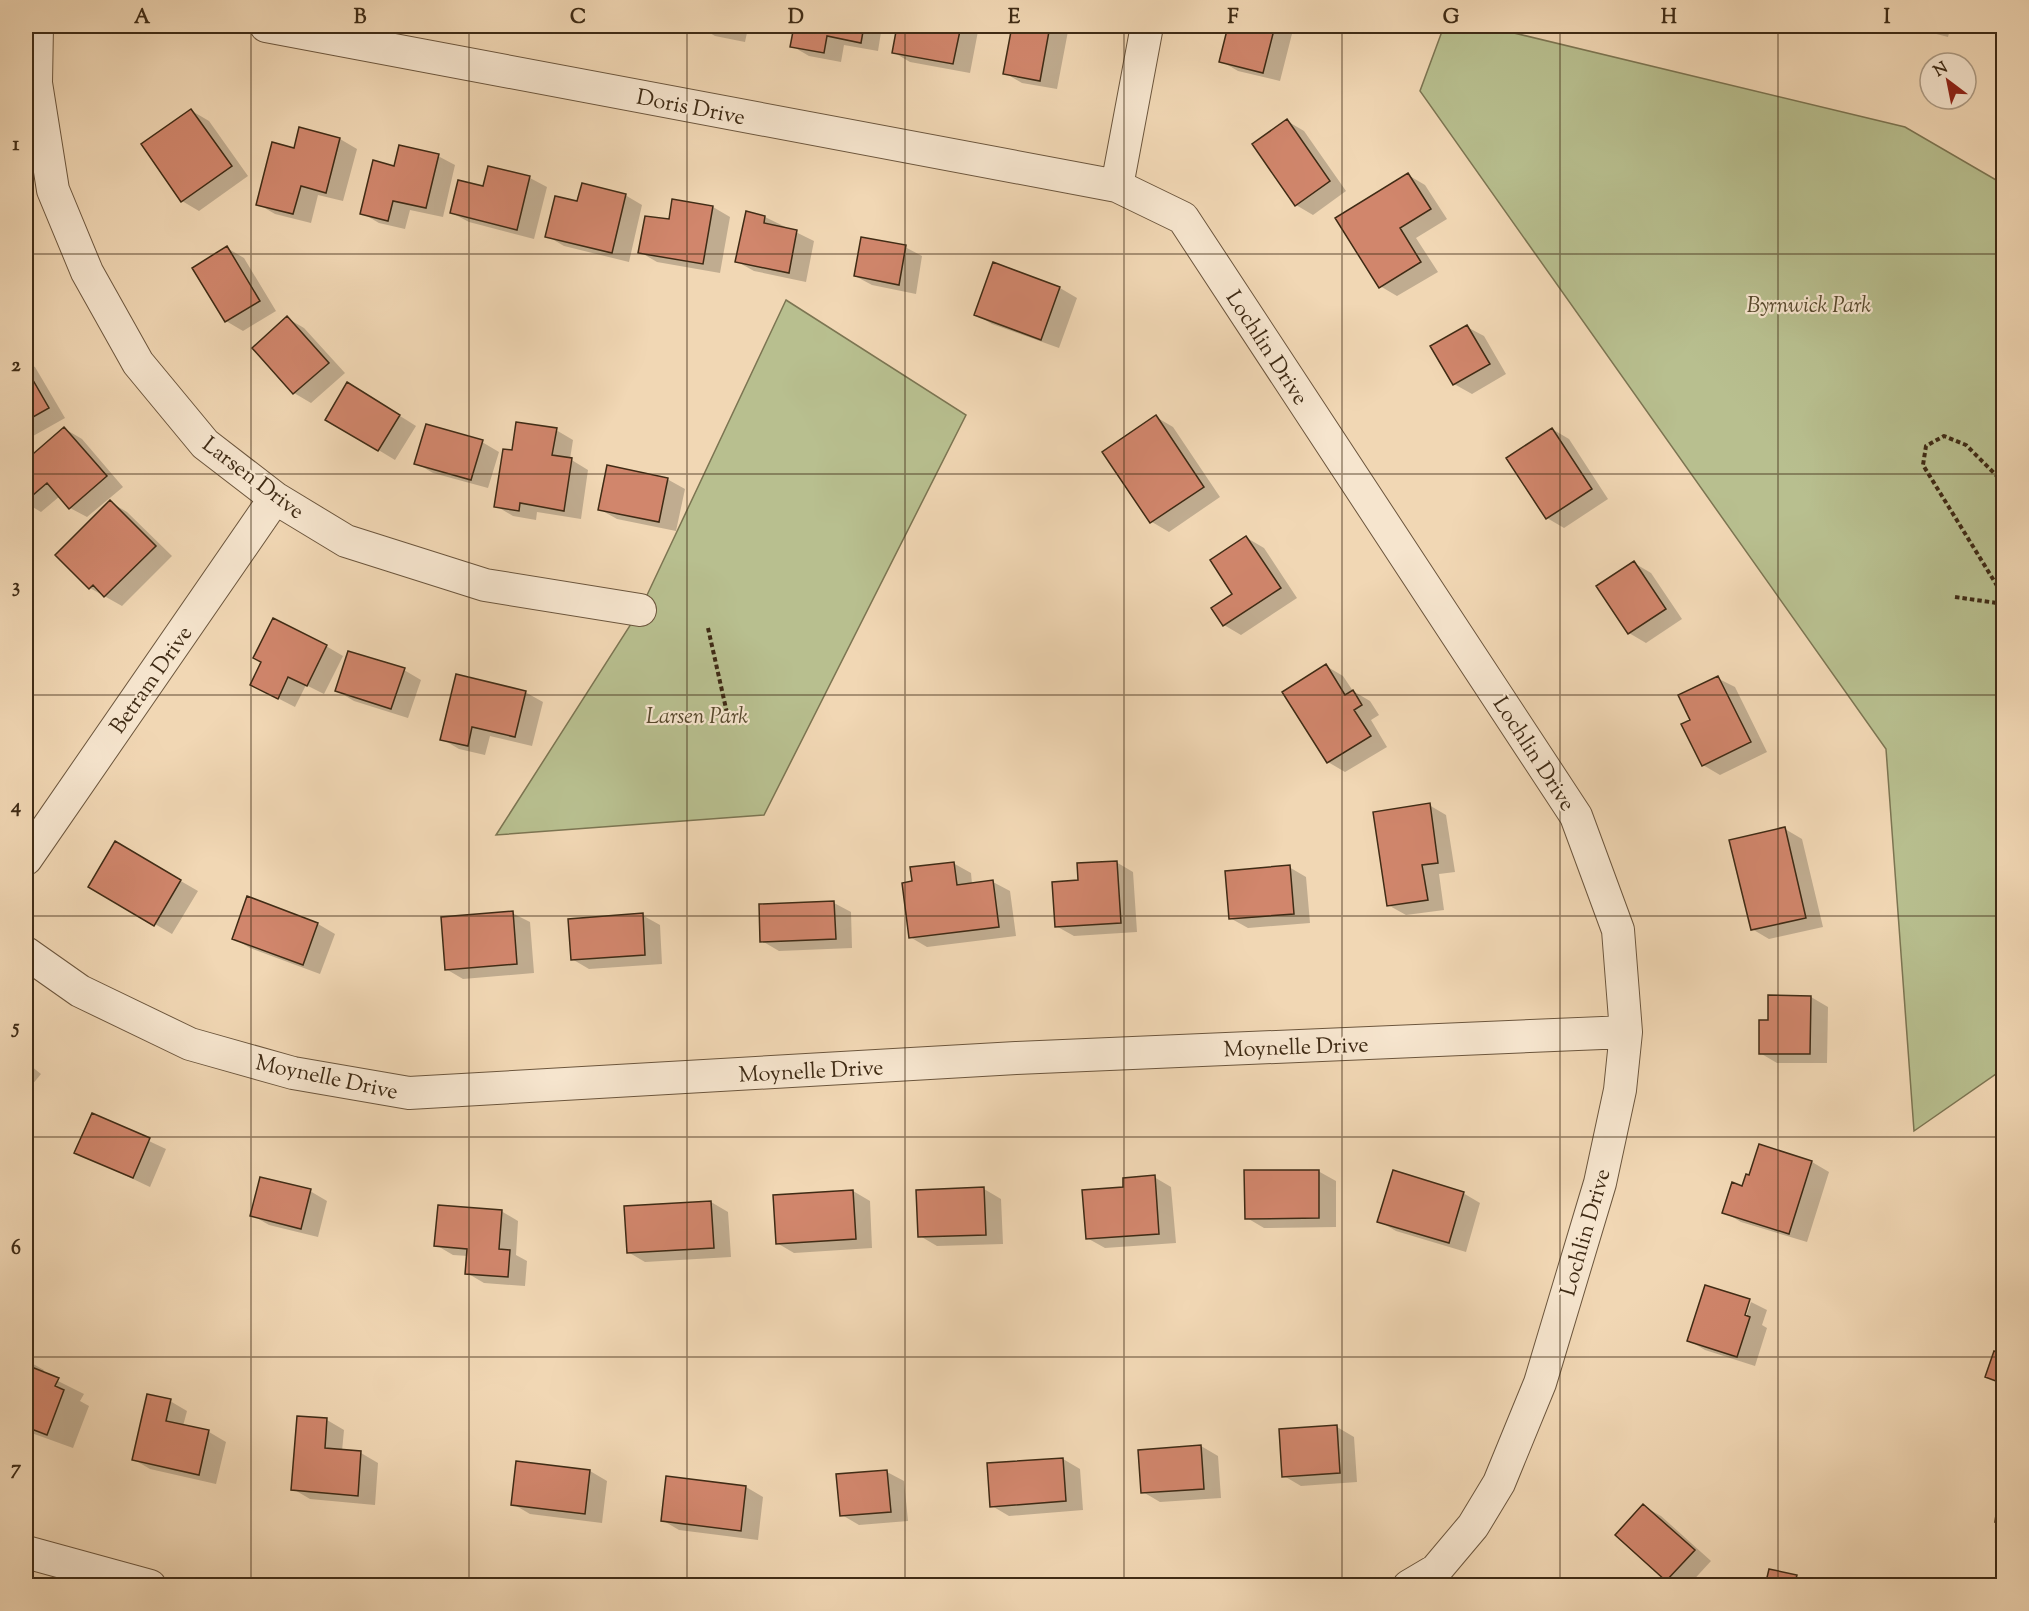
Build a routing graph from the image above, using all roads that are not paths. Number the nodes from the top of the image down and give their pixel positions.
1 (37, 26) edge
2 (266, 26) edge
3 (1147, 26) edge
4 (1117, 186) junction
5 (275, 498) junction
6 (639, 610) dead end
7 (26, 859) edge
8 (26, 953) edge
9 (1626, 1032) junction
10 (26, 1552) edge
11 (1446, 1578) edge
12 (150, 1586) edge
13 (1409, 1586) edge

1 - 5 street, Larsen Drive
2 - 4 street, Doris Drive
3 - 4 street
4 - 9 street, Lochlin Drive
5 - 6 street, Larsen Drive
5 - 7 street, Betram Drive
8 - 9 street, Moynelle Drive
9 - 11 street, Lochlin Drive
10 - 12 street
11 - 13 street, Lochlin Drive

